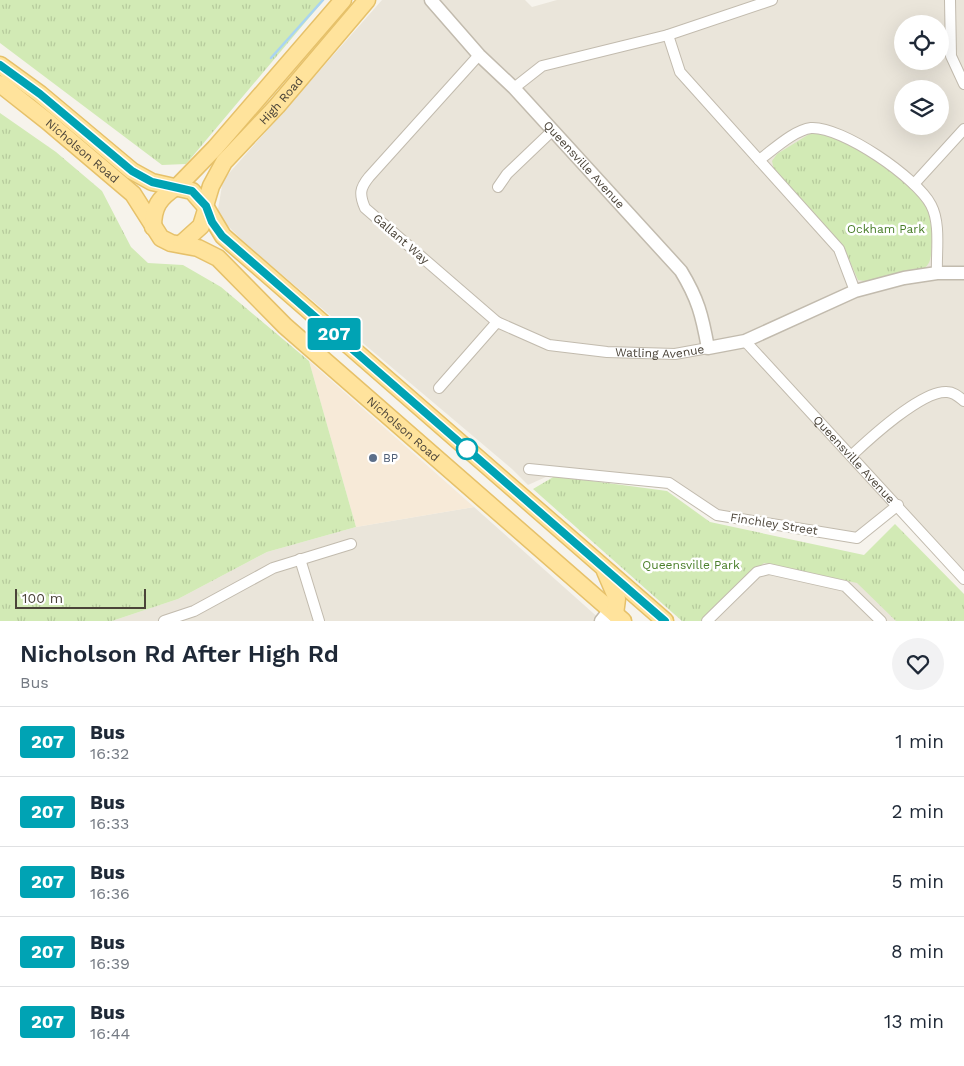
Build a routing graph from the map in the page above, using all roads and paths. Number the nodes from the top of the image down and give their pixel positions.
1 (343, 0) edge
2 (367, 0) edge
3 (431, 0) edge
4 (772, 0) edge
5 (950, 0) edge
6 (668, 35) junction
7 (479, 54) junction
8 (0, 65) edge
9 (0, 84) edge
10 (964, 84) edge
11 (514, 88) junction
12 (964, 129) edge
13 (552, 130) junction
14 (759, 160) junction
15 (914, 184) junction
16 (177, 187) junction
17 (498, 187) dead end
18 (206, 208) junction
19 (154, 227) junction
20 (181, 244) junction
21 (964, 272) edge
22 (937, 273) junction
23 (855, 291) junction
24 (497, 322) junction
25 (745, 341) junction
26 (708, 348) junction
27 (438, 388) dead end
28 (964, 401) edge
29 (851, 456) junction
30 (529, 469) dead end
31 (898, 505) junction
32 (351, 544) dead end
33 (300, 558) junction
34 (602, 565) junction
35 (964, 579) edge
36 (650, 608) junction
37 (613, 619) edge
38 (164, 621) edge
39 (319, 621) edge
40 (665, 621) edge
41 (707, 621) edge
42 (881, 621) edge

1 - 16 main road, High Road
2 - 18 main road, High Road
3 - 7 street, Queensville Avenue
4 - 6 street
5 - 10 street
6 - 11 street
6 - 14 street
7 - 11 street, Queensville Avenue
7 - 24 street, Gallant Way
8 - 16 main road, Nicholson Road
9 - 19 main road, Nicholson Road
11 - 13 street, Queensville Avenue
12 - 15 street
13 - 17 street
13 - 26 street, Queensville Avenue
14 - 15 street
14 - 23 street
15 - 22 street
16 - 18 main road, Nicholson Road
16 - 19 main road
18 - 20 main road
18 - 34 main road, Nicholson Road
19 - 20 main road, Nicholson Road
20 - 37 main road, Nicholson Road
21 - 22 street, Watling Avenue
22 - 23 street, Watling Avenue
23 - 25 street, Watling Avenue
24 - 26 street, Watling Avenue
24 - 27 street
25 - 26 street, Watling Avenue
25 - 29 street, Queensville Avenue
28 - 29 street
29 - 31 street, Queensville Avenue
30 - 31 street, Finchley Street
31 - 35 street, Queensville Avenue
32 - 33 street
33 - 38 street
33 - 39 street
34 - 36 main road, Nicholson Road
34 - 37 main road
36 - 37 main road
36 - 40 main road, Nicholson Road
41 - 42 street

